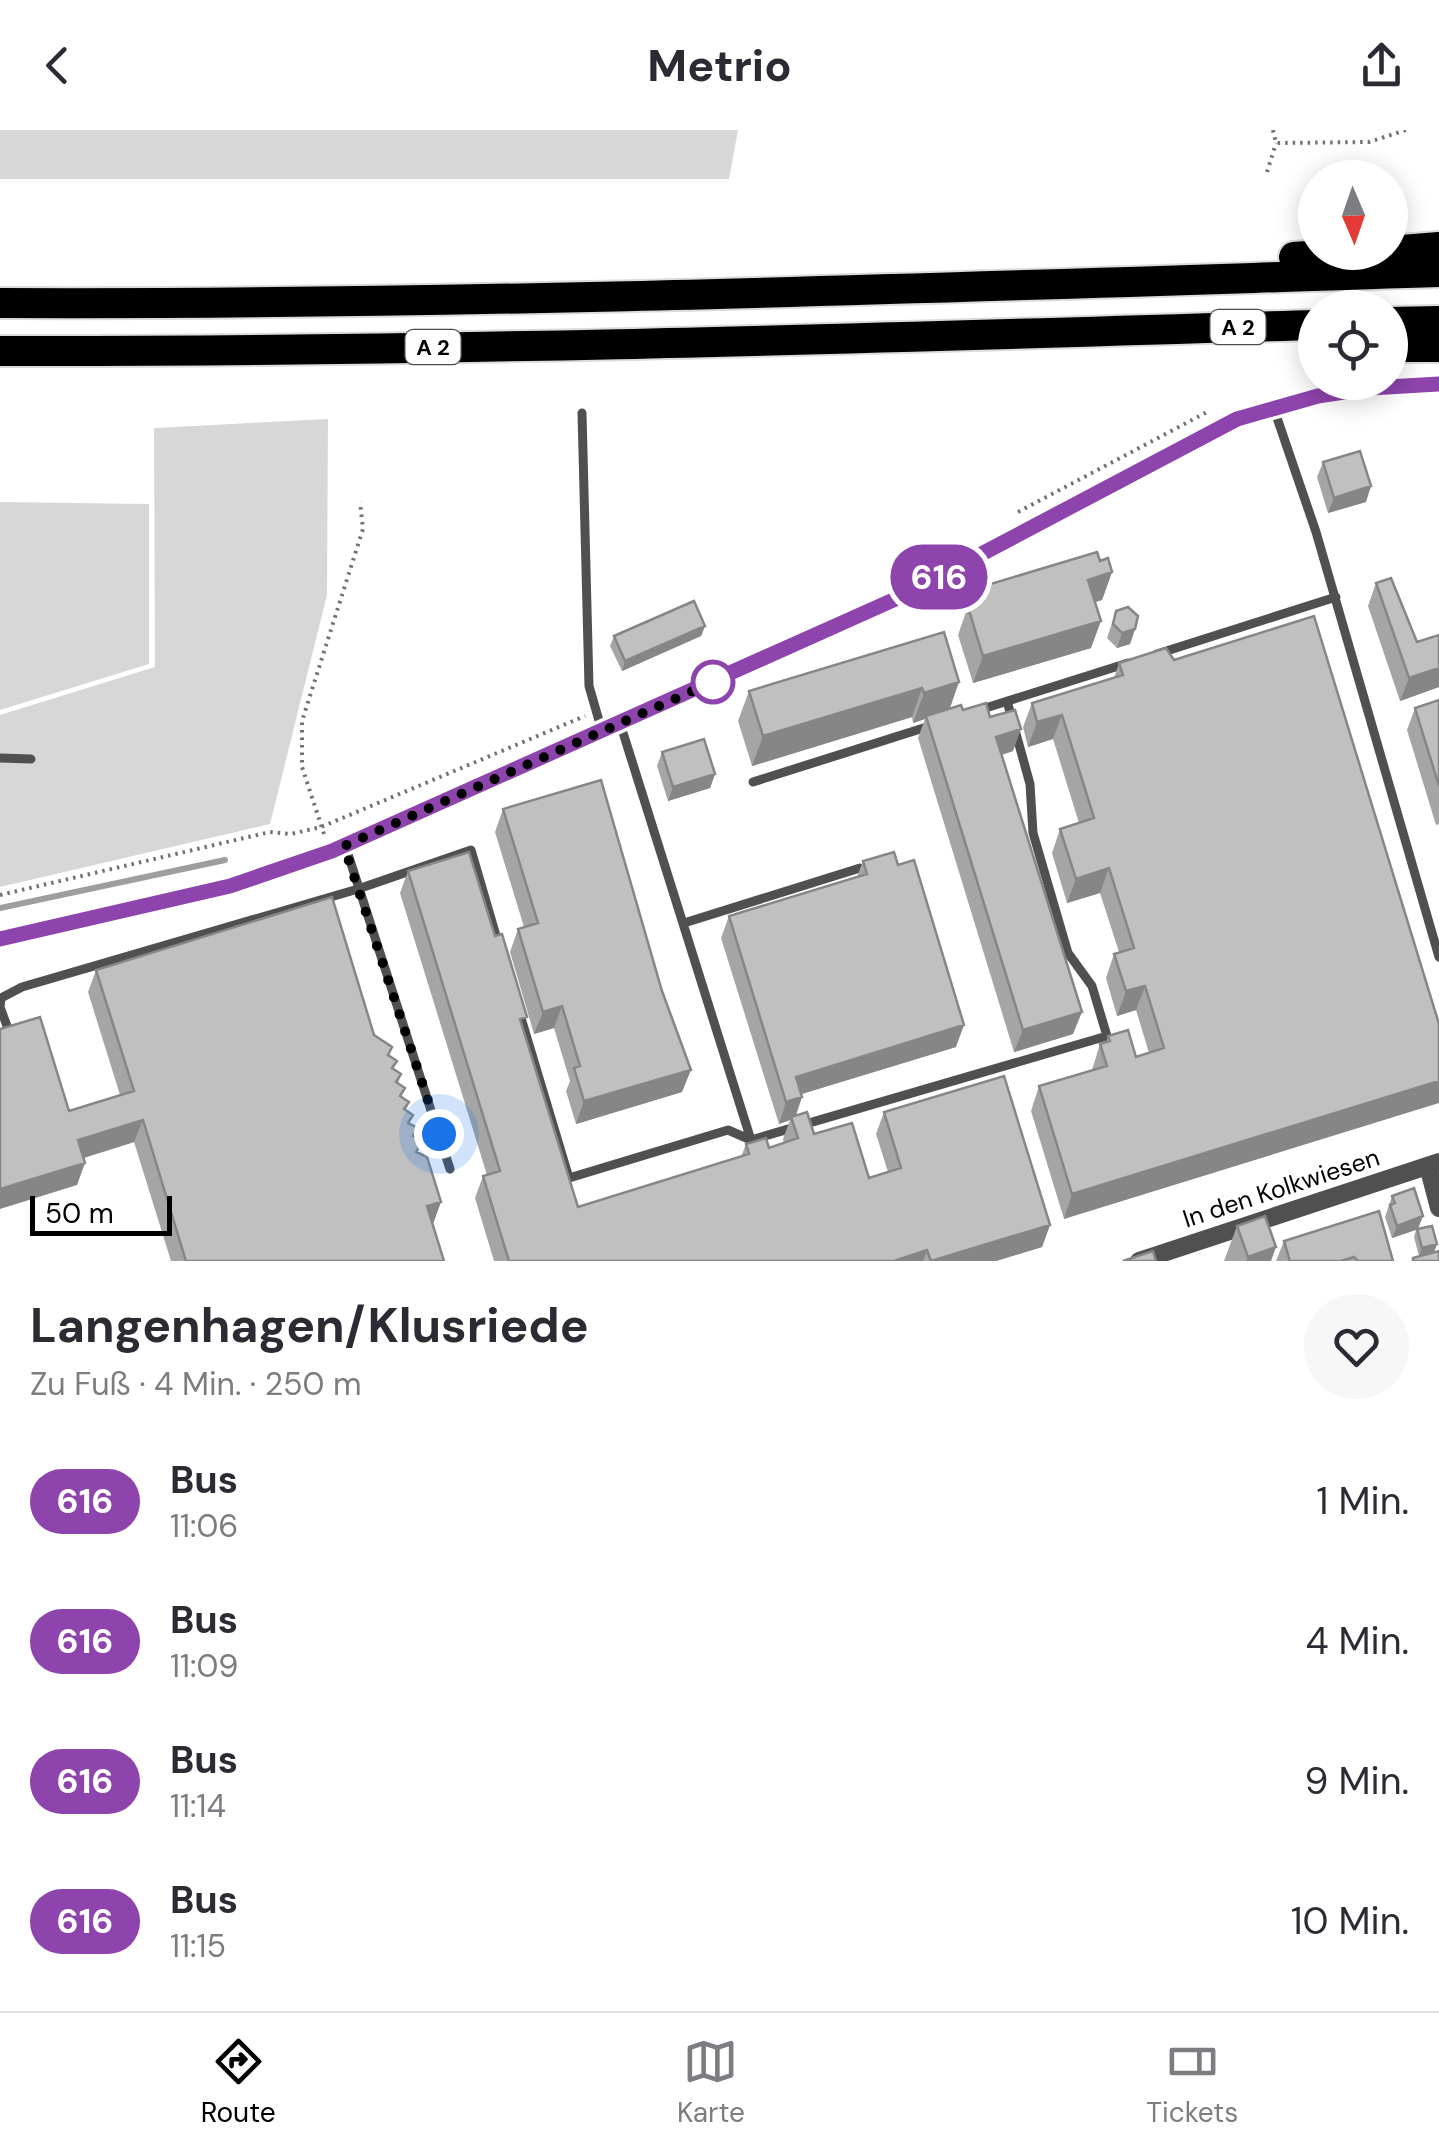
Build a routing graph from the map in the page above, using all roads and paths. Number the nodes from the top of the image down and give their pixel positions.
1 (1273, 130) edge
2 (1406, 130) edge
3 (1276, 143) junction
4 (1266, 172) dead end
5 (1439, 247) edge
6 (1408, 250) edge
7 (1298, 257) edge
8 (1439, 272) edge
9 (1158, 281) junction
10 (0, 303) edge
11 (1439, 321) edge
12 (1408, 322) edge
13 (1298, 326) edge
14 (1160, 330) junction
15 (1298, 346) edge
16 (1408, 346) edge
17 (1439, 347) edge
18 (0, 351) edge
19 (1439, 384) edge
20 (1274, 406) junction
21 (1212, 410) dead end
22 (582, 413) dead end
23 (360, 502) dead end
24 (1009, 517) dead end
25 (1336, 597) junction
26 (1153, 655) edge
27 (1135, 660) edge
28 (1007, 701) junction
29 (596, 711) junction
30 (971, 713) edge
31 (952, 718) edge
32 (611, 727) junction
33 (0, 758) edge
34 (31, 758) dead end
35 (753, 782) dead end
36 (321, 826) junction
37 (344, 846) junction
38 (860, 868) edge
39 (358, 889) junction
40 (0, 895) edge
41 (684, 924) junction
42 (0, 939) edge
43 (1439, 957) edge
44 (504, 960) edge
45 (520, 1014) edge
46 (8, 1026) edge
47 (752, 1140) junction
48 (1433, 1164) edge
49 (450, 1169) dead end
50 (1439, 1208) edge
51 (1139, 1261) edge

1 - 3 path
2 - 3 path
3 - 4 path
5 - 6 highway
7 - 9 highway
8 - 9 highway, A 2
9 - 10 highway, A 2
11 - 12 highway
13 - 14 highway, A 2
14 - 15 highway
14 - 18 highway, A 2
16 - 17 highway
19 - 20 street
20 - 25 lane
20 - 32 street
21 - 24 path
22 - 29 lane
23 - 36 path
25 - 26 lane
25 - 43 lane
27 - 28 lane
28 - 30 lane
28 - 47 lane
29 - 32 lane
29 - 36 path
31 - 35 lane
32 - 37 street
32 - 41 lane
33 - 34 lane
36 - 40 path
37 - 39 lane
37 - 42 street
38 - 41 lane
39 - 44 lane
39 - 46 lane
39 - 49 lane
41 - 47 lane
45 - 47 lane
48 - 50 street
48 - 51 street, In den Kolkwiesen

